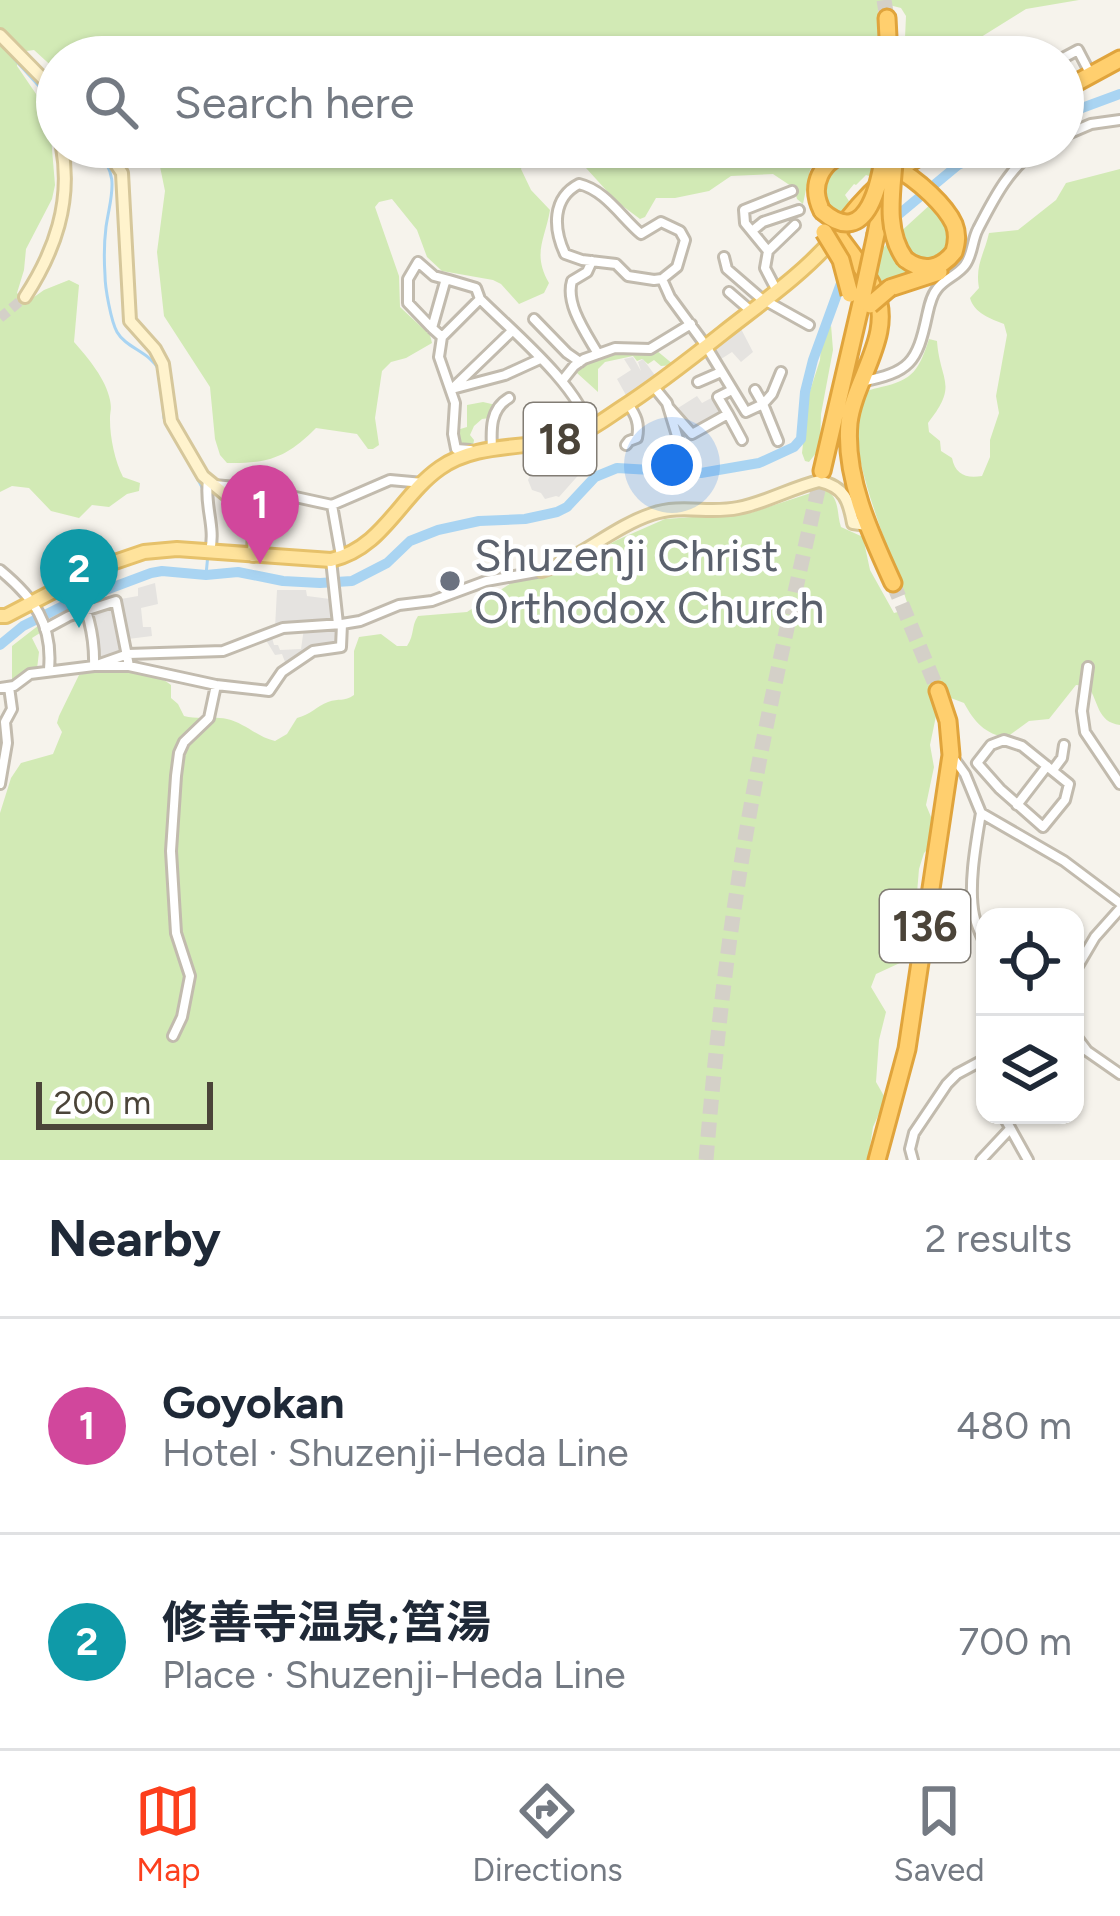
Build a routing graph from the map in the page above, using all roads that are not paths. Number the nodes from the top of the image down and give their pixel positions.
1 (886, 18) tunnel mouth
2 (0, 35) edge
3 (887, 36) edge
4 (1120, 59) edge
5 (1084, 61) edge
6 (36, 72) edge
7 (1092, 76) junction
8 (1084, 80) edge
9 (1120, 120) edge
10 (1084, 127) edge
11 (64, 168) edge
12 (119, 168) edge
13 (819, 168) edge
14 (825, 168) edge
15 (877, 168) edge
16 (884, 168) edge
17 (887, 168) edge
18 (890, 168) edge
19 (897, 168) edge
20 (901, 168) edge
21 (1016, 168) edge
22 (792, 191) dead end
23 (865, 197) junction
24 (934, 197) junction
25 (799, 210) dead end
26 (795, 225) dead end
27 (752, 231) junction
28 (835, 237) junction
29 (768, 251) junction
30 (724, 257) dead end
31 (592, 261) junction
32 (662, 279) junction
33 (448, 280) junction
34 (777, 290) junction
35 (729, 292) dead end
36 (25, 297) tunnel mouth
37 (480, 299) junction
38 (861, 299) junction
39 (764, 301) junction
40 (751, 311) junction
41 (534, 319) dead end
42 (691, 324) junction
43 (809, 325) dead end
44 (433, 328) junction
45 (512, 332) junction
46 (442, 337) junction
47 (706, 346) junction
48 (598, 353) junction
49 (540, 359) junction
50 (580, 362) junction
51 (722, 372) junction
52 (781, 372) dead end
53 (562, 380) junction
54 (698, 382) dead end
55 (860, 383) junction
56 (649, 388) junction
57 (452, 389) junction
58 (732, 390) junction
59 (755, 390) dead end
60 (508, 398) dead end
61 (631, 399) junction
62 (763, 404) junction
63 (669, 408) junction
64 (728, 414) junction
65 (589, 429) junction
66 (742, 440) dead end
67 (778, 441) dead end
68 (626, 445) dead end
69 (492, 449) junction
70 (681, 449) dead end
71 (475, 453) junction
72 (822, 471) tunnel mouth
73 (210, 483) junction
74 (423, 483) junction
75 (332, 505) junction
76 (867, 525) junction
77 (210, 552) junction
78 (253, 556) junction
79 (334, 563) junction
80 (0, 570) edge
81 (542, 571) joint
82 (893, 584) tunnel mouth
83 (76, 586) junction
84 (35, 605) junction
85 (86, 606) junction
86 (0, 616) edge
87 (340, 623) junction
88 (43, 624) junction
89 (128, 654) junction
90 (94, 666) junction
91 (129, 666) junction
92 (1088, 667) dead end
93 (49, 669) junction
94 (216, 686) junction
95 (4, 687) edge
96 (938, 691) tunnel mouth
97 (1064, 746) dead end
98 (951, 755) junction
99 (1050, 768) junction
100 (0, 784) edge
101 (1120, 784) edge
102 (1017, 805) junction
103 (981, 813) junction
104 (1043, 827) junction
105 (1031, 842) junction
106 (1120, 906) edge
107 (976, 916) edge
108 (1084, 956) edge
109 (173, 1036) dead end
110 (1084, 1046) edge
111 (976, 1068) edge
112 (1120, 1074) edge
113 (1007, 1124) edge
114 (1009, 1130) junction
115 (877, 1160) edge
116 (913, 1160) edge
117 (981, 1160) edge
118 (1028, 1160) edge

1 - 3 highway
2 - 6 street
4 - 7 highway
5 - 7 street
7 - 8 highway
9 - 10 street
11 - 36 street
12 - 73 street
13 - 28 highway
14 - 16 highway, bridge
15 - 23 highway
17 - 38 highway, bridge
18 - 24 highway, bridge
19 - 23 highway
20 - 24 highway
21 - 55 street
22 - 27 street
23 - 28 highway
24 - 38 highway, bridge
25 - 27 street
26 - 29 street
27 - 29 street
28 - 34 main road, 18
28 - 38 highway, bridge
28 - 55 highway
29 - 34 street
30 - 39 street
31 - 32 street
31 - 32 street
31 - 48 street
32 - 42 street
33 - 37 street
33 - 44 street
33 - 44 street
34 - 39 main road, 18
35 - 40 street
37 - 45 street
37 - 46 street
38 - 72 highway
39 - 40 main road, 18
39 - 43 street
40 - 47 main road, 18
41 - 50 street
42 - 47 street
42 - 48 street
44 - 46 street
45 - 49 street
45 - 57 street
46 - 57 street
47 - 51 street
47 - 56 main road, 18
48 - 50 street
49 - 53 street
49 - 57 street
50 - 53 street
51 - 54 street
51 - 58 street
52 - 62 street
53 - 65 street
55 - 76 highway
56 - 61 main road, 18
56 - 63 street
57 - 71 street
58 - 62 street
58 - 64 street
59 - 62 street
60 - 69 street
61 - 65 main road, 18
61 - 68 street
62 - 67 street
63 - 64 street
63 - 70 street
64 - 66 street
65 - 69 main road, 18
69 - 71 main road, 18
71 - 74 main road, 18
73 - 75 street
73 - 77 street
73 - 78 street
74 - 75 street
74 - 79 main road, 18
75 - 79 street
76 - 81 street
76 - 82 highway
77 - 78 main road
77 - 83 main road
78 - 79 main road
79 - 87 street
80 - 84 street
81 - 87 street
83 - 84 main road
83 - 85 street
84 - 86 main road
84 - 88 street
85 - 88 street
85 - 89 street
85 - 90 street
87 - 89 street
87 - 94 street
88 - 93 street
89 - 90 street
89 - 91 street
90 - 91 street
90 - 93 street
91 - 94 street
92 - 101 street
93 - 95 street
94 - 109 street
95 - 100 street
96 - 98 highway, 136
97 - 99 street
98 - 103 street
98 - 115 highway, 136
99 - 102 street
99 - 102 street
99 - 104 street
102 - 104 street
103 - 105 street
103 - 107 street
104 - 105 street
105 - 106 street
106 - 108 street
110 - 112 street
111 - 116 street
113 - 114 street
114 - 117 street
114 - 118 street

